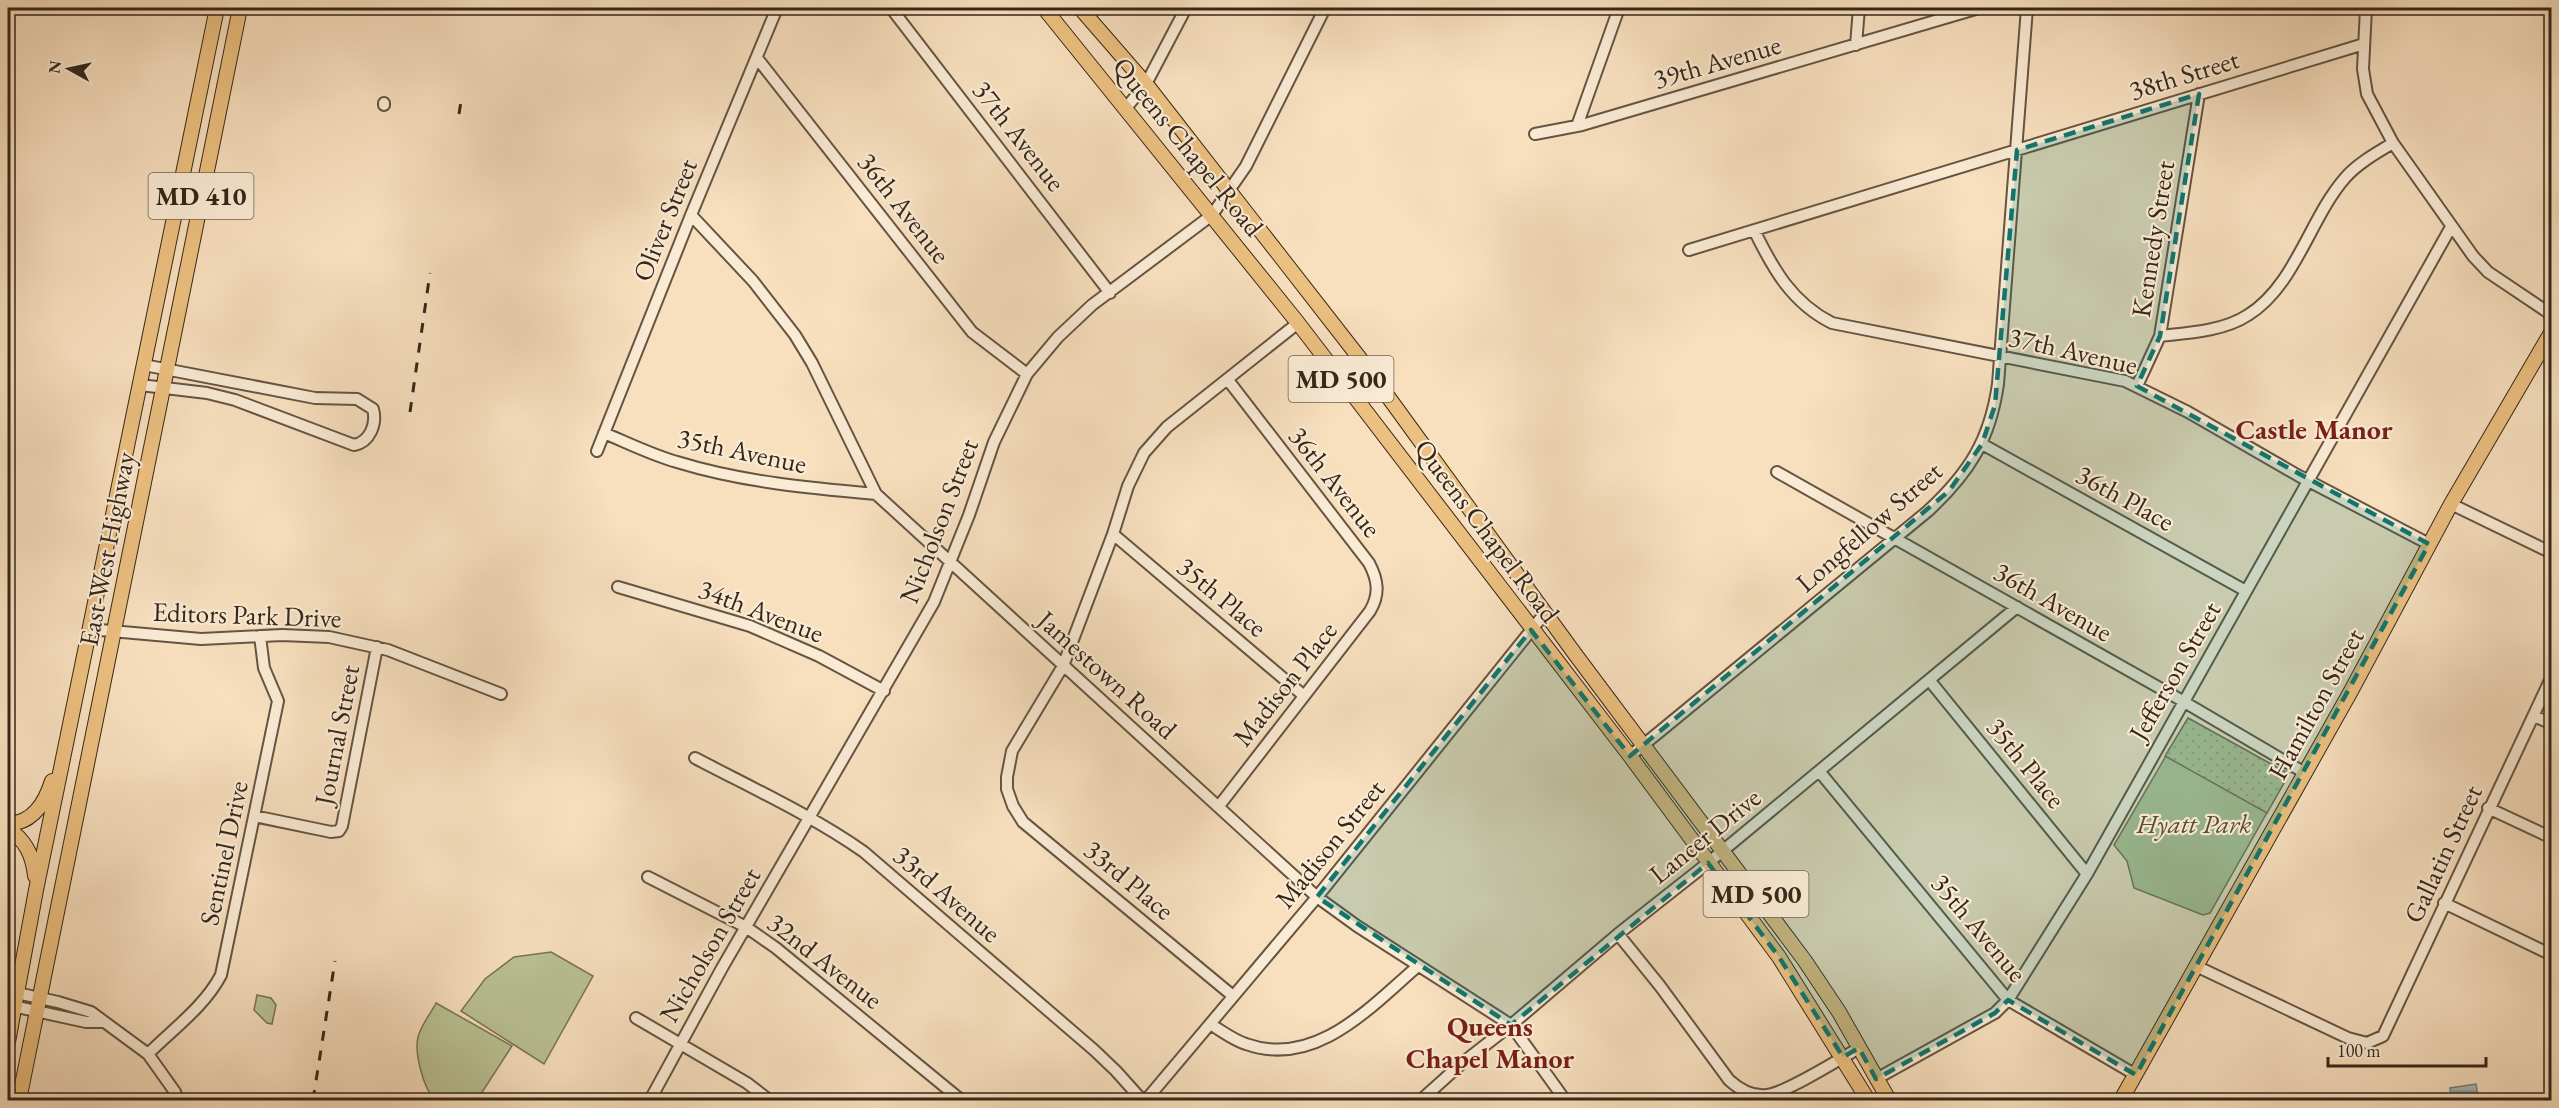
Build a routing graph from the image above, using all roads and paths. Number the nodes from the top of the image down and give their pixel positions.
1 (217, 8) edge
2 (240, 8) edge
3 (777, 8) edge
4 (891, 8) edge
5 (1044, 8) edge
6 (1080, 8) edge
7 (1186, 8) edge
8 (1325, 8) edge
9 (1619, 8) edge
10 (1859, 8) edge
11 (1979, 8) edge
12 (2027, 8) edge
13 (2366, 8) edge
14 (2364, 44) junction
15 (1856, 45) junction
16 (757, 58) junction
17 (1146, 84) junction
18 (2199, 94) junction
19 (1125, 109) junction
20 (1577, 126) junction
21 (1535, 134) dead end
22 (2393, 143) junction
23 (2017, 150) junction
24 (1229, 193) junction
25 (690, 215) junction
26 (1212, 215) junction
27 (2451, 227) junction
28 (1754, 230) junction
29 (1689, 250) dead end
30 (1110, 293) junction
31 (2552, 315) edge
32 (1298, 323) junction
33 (2552, 331) edge
34 (2160, 336) junction
35 (2001, 357) junction
36 (144, 365) junction
37 (168, 370) junction
38 (1027, 374) junction
39 (1227, 381) junction
40 (140, 385) junction
41 (2137, 386) junction
42 (165, 388) junction
43 (604, 433) junction
44 (1982, 444) junction
45 (597, 451) dead end
46 (1777, 472) dead end
47 (2307, 481) junction
48 (876, 494) junction
49 (2451, 504) junction
50 (1113, 534) junction
51 (1896, 538) junction
52 (2429, 544) junction
53 (2552, 553) edge
54 (951, 563) junction
55 (1378, 585) joint
56 (618, 587) dead end
57 (2246, 591) junction
58 (2017, 608) junction
59 (1545, 613) junction
60 (89, 629) junction
61 (1531, 630) junction
62 (115, 631) junction
63 (260, 636) junction
64 (377, 647) junction
65 (1063, 666) junction
66 (2552, 676) edge
67 (1930, 681) junction
68 (884, 691) junction
69 (501, 694) dead end
70 (1303, 695) junction
71 (2184, 701) junction
72 (2534, 716) junction
73 (2552, 724) edge
74 (68, 736) junction
75 (1644, 745) junction
76 (1630, 756) junction
77 (695, 758) dead end
78 (1819, 771) junction
79 (2305, 773) junction
80 (1219, 806) junction
81 (2488, 808) junction
82 (254, 816) junction
83 (809, 818) junction
84 (8, 824) edge
85 (8, 829) edge
86 (2552, 838) edge
87 (1724, 851) junction
88 (1708, 864) junction
89 (2086, 874) junction
90 (648, 877) dead end
91 (36, 890) junction
92 (1317, 897) junction
93 (2444, 903) junction
94 (746, 927) junction
95 (1618, 934) junction
96 (2552, 955) edge
97 (1418, 966) junction
98 (2198, 967) junction
99 (1233, 996) junction
100 (11, 999) edge
101 (2008, 1000) junction
102 (39, 1004) junction
103 (636, 1018) dead end
104 (1210, 1024) junction
105 (1511, 1025) junction
106 (8, 1042) edge
107 (680, 1043) junction
108 (1859, 1048) junction
109 (148, 1054) junction
110 (1844, 1058) junction
111 (2136, 1075) junction
112 (1876, 1079) junction
113 (19, 1101) edge
114 (178, 1101) edge
115 (650, 1101) edge
116 (769, 1101) edge
117 (961, 1101) edge
118 (1142, 1101) edge
119 (1146, 1101) edge
120 (1421, 1101) edge
121 (1565, 1101) edge
122 (1868, 1101) edge
123 (1889, 1101) edge
124 (2121, 1101) edge

1 - 36 main road, East-West Highway / MD 410
2 - 37 main road, East-West Highway / MD 410
3 - 16 street, Oliver Street
4 - 30 street, 37th Avenue
5 - 19 main road, Queens Chapel Road / MD 500
6 - 17 main road, Queens Chapel Road / MD 500
7 - 17 street
8 - 24 street, Nicholson Street
9 - 20 street
10 - 15 street
11 - 15 street, 39th Avenue
12 - 23 street, Longfellow Street
13 - 14 street
14 - 18 street, 38th Street
14 - 22 street
15 - 20 street, 39th Avenue
16 - 25 street, Oliver Street
16 - 38 street, 36th Avenue
17 - 19 street
17 - 24 main road, Queens Chapel Road / MD 500
18 - 23 street, 38th Street
18 - 34 street, Kennedy Street
19 - 26 main road, Queens Chapel Road / MD 500
20 - 21 street, 39th Avenue
22 - 27 street
22 - 34 street
23 - 28 street, 38th Street
23 - 35 street, Longfellow Street
24 - 26 street, Nicholson Street
24 - 59 main road, Queens Chapel Road / MD 500
25 - 43 street, Oliver Street
25 - 48 street, Jamestown Road
26 - 30 street, Nicholson Street
26 - 32 main road, Queens Chapel Road / MD 500
27 - 31 street
27 - 47 street, Jefferson Street
28 - 29 street, 38th Street
28 - 35 street, 37th Avenue
30 - 38 street, Nicholson Street
32 - 39 street
32 - 61 main road, Queens Chapel Road / MD 500
33 - 49 main road, Hamilton Street
34 - 41 street, Kennedy Street
35 - 41 street, 37th Avenue
35 - 44 street, Longfellow Street
36 - 37 street
36 - 40 main road, East-West Highway / MD 410
37 - 42 main road, East-West Highway / MD 410
37 - 42 street
38 - 54 street, Nicholson Street
39 - 50 street
39 - 55 street, 36th Avenue
40 - 42 street
40 - 60 main road, East-West Highway / MD 410
41 - 47 street, 37th Avenue
42 - 62 main road, East-West Highway / MD 410
43 - 45 street, Oliver Street
43 - 48 street, 35th Avenue
44 - 51 street, Longfellow Street
44 - 57 street, 36th Place
46 - 51 street, 36th Avenue
47 - 52 street, 37th Avenue
47 - 57 street, Jefferson Street
48 - 54 street, Jamestown Road
49 - 52 main road, Hamilton Street
49 - 53 street
50 - 65 street
50 - 70 street, 35th Place
51 - 58 street, 36th Avenue
51 - 75 street, Longfellow Street
52 - 79 main road, Hamilton Street
54 - 65 street, Jamestown Road
54 - 68 street, Nicholson Street
55 - 70 street, Madison Place
56 - 68 street, 34th Avenue
57 - 71 street, Jefferson Street
58 - 67 street, Lancer Drive
58 - 71 street, 36th Avenue
59 - 61 street, Madison Street
59 - 75 main road, Queens Chapel Road / MD 500
60 - 62 street, Editors Park Drive
60 - 74 main road, East-West Highway / MD 410
61 - 76 main road, Queens Chapel Road / MD 500
61 - 92 street, Madison Street
62 - 63 street, Editors Park Drive
62 - 102 main road, East-West Highway / MD 410
63 - 64 street, Editors Park Drive
63 - 82 street, Sentinel Drive
64 - 69 street, Editors Park Drive
64 - 82 street, Journal Street
65 - 80 street, Jamestown Road
65 - 99 street, 33rd Place
66 - 72 street, Gallatin Street
67 - 78 street, Lancer Drive
67 - 89 street, 35th Place
68 - 83 street, Nicholson Street
70 - 80 street, Madison Place
71 - 79 street, 36th Avenue
71 - 89 street, Jefferson Street
72 - 73 street
72 - 81 street, Gallatin Street
74 - 84 main road
74 - 91 main road, East-West Highway / MD 410
75 - 76 street, Longfellow Street
75 - 87 main road, Queens Chapel Road / MD 500
76 - 88 main road, Queens Chapel Road / MD 500
77 - 83 street, 33rd Avenue
78 - 87 street, Lancer Drive
78 - 101 street, 35th Avenue
79 - 98 main road, Hamilton Street
80 - 92 street, Jamestown Road
81 - 86 street
81 - 93 street, Gallatin Street
82 - 109 street, Sentinel Drive
83 - 94 street, Nicholson Street
83 - 118 street, 33rd Avenue
85 - 91 main road
87 - 88 street, Lancer Drive
87 - 108 main road, Queens Chapel Road / MD 500
88 - 95 street, Lancer Drive
88 - 110 main road, Queens Chapel Road / MD 500
89 - 101 street, Jefferson Street
90 - 94 street, 32nd Avenue
91 - 100 main road, East-West Highway / MD 410
92 - 97 street, Jamestown Road
92 - 99 street, Madison Street
93 - 96 street
93 - 98 street, Gallatin Street
94 - 107 street, Nicholson Street
94 - 117 street, 32nd Avenue
95 - 105 street, Lancer Drive
95 - 110 street
97 - 104 street
97 - 105 street, Jamestown Road
98 - 111 main road, Hamilton Street
99 - 104 street, Madison Street
100 - 102 street
100 - 106 main road, East-West Highway / MD 410
101 - 111 street, 35th Avenue
101 - 112 street, Jefferson Street
102 - 109 street
102 - 113 main road, East-West Highway / MD 410
103 - 107 street
104 - 119 street, Madison Street
105 - 120 street, Lancer Drive
105 - 121 street, Jamestown Road
107 - 115 street, Nicholson Street
107 - 116 street
108 - 110 street
108 - 112 main road, Queens Chapel Road / MD 500
109 - 114 street
110 - 122 main road, Queens Chapel Road / MD 500
111 - 124 main road, Hamilton Street
112 - 123 main road, Queens Chapel Road / MD 500

